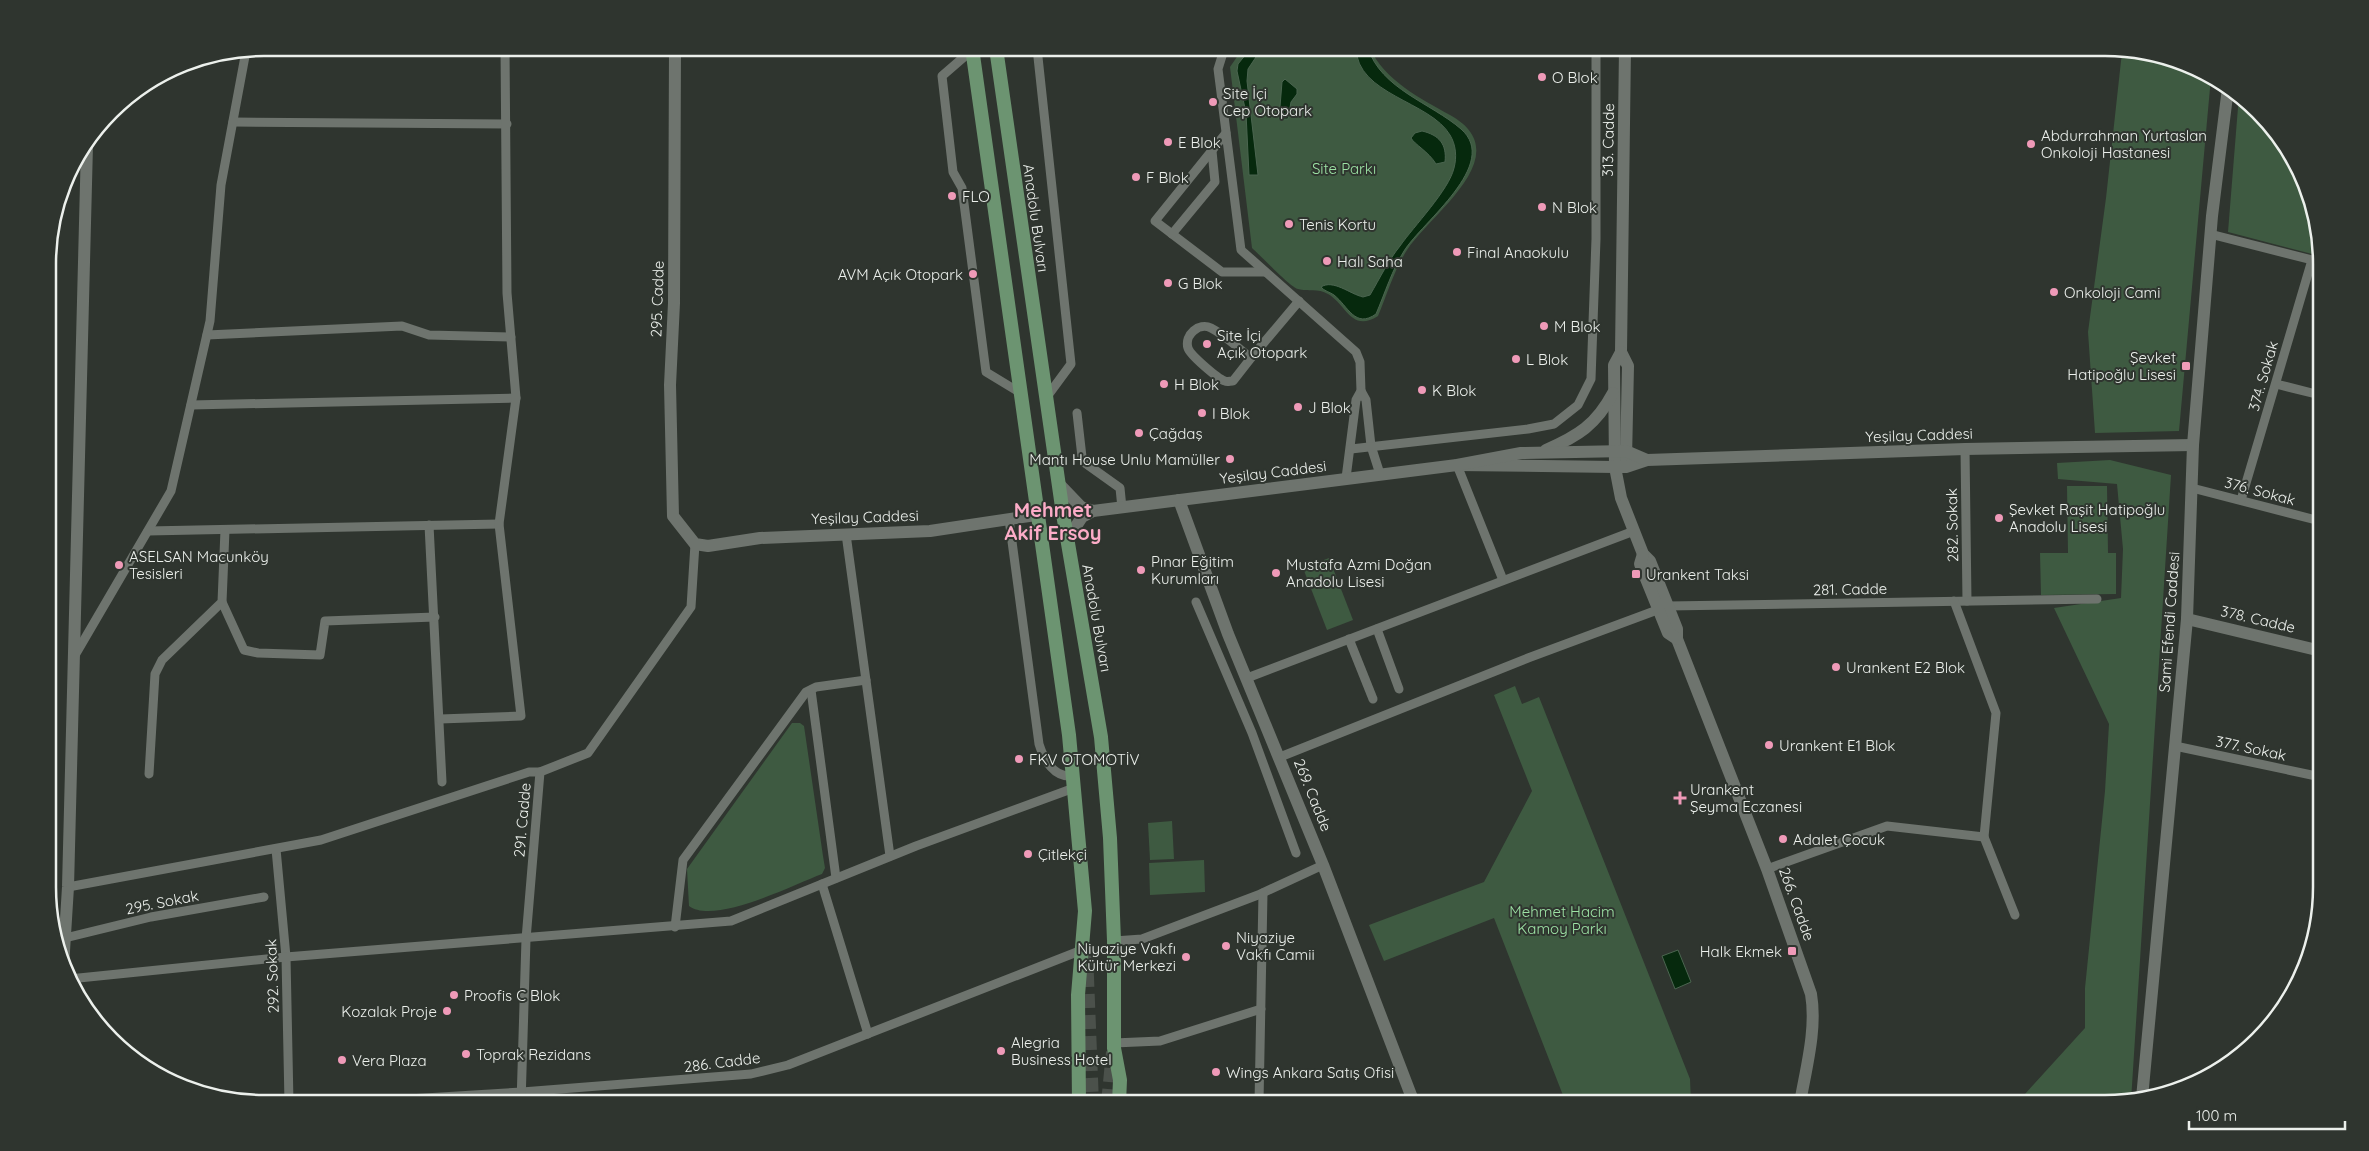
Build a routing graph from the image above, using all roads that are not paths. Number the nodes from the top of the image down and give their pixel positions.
1 (505, 56) edge
2 (675, 56) edge
3 (964, 56) edge
4 (973, 56) edge
5 (997, 56) edge
6 (1038, 56) edge
7 (1222, 56) edge
8 (1596, 56) edge
9 (1625, 56) edge
10 (245, 57) edge
11 (2227, 96) edge
12 (233, 122) junction
13 (507, 124) junction
14 (1226, 133) junction
15 (1212, 151) junction
16 (87, 156) edge
17 (1172, 234) junction
18 (2210, 234) junction
19 (2313, 260) edge
20 (2313, 270) edge
21 (1265, 272) junction
22 (1299, 301) junction
23 (207, 335) junction
24 (511, 337) junction
25 (1621, 352) junction
26 (1251, 358) junction
27 (2276, 384) junction
28 (1361, 391) junction
29 (1614, 391) junction
30 (1019, 392) junction
31 (2313, 393) edge
32 (516, 398) junction
33 (1046, 398) junction
34 (190, 406) junction
35 (1077, 413) dead end
36 (2193, 445) junction
37 (1371, 446) junction
38 (1351, 449) junction
39 (1965, 449) junction
40 (1541, 452) junction
41 (1620, 459) junction
42 (1457, 466) junction
43 (1380, 474) junction
44 (1346, 478) junction
45 (1058, 483) junction
46 (2192, 488) junction
47 (1179, 500) junction
48 (2241, 500) junction
49 (1122, 508) junction
50 (1093, 511) junction
51 (1036, 515) junction
52 (1009, 519) junction
53 (2313, 519) edge
54 (500, 524) junction
55 (429, 525) junction
56 (225, 530) junction
57 (148, 531) junction
58 (1634, 531) junction
59 (846, 534) junction
60 (1067, 540) junction
61 (694, 544) junction
62 (1503, 580) junction
63 (2097, 599) dead end
64 (1954, 601) junction
65 (1967, 601) junction
66 (222, 602) junction
67 (1196, 602) dead end
68 (1663, 607) junction
69 (434, 617) junction
70 (2187, 619) junction
71 (1377, 629) junction
72 (1350, 639) junction
73 (2313, 649) edge
74 (74, 657) junction
75 (1247, 678) junction
76 (866, 680) junction
77 (1399, 689) dead end
78 (811, 690) junction
79 (1373, 699) dead end
80 (440, 719) junction
81 (1267, 727) junction
82 (1252, 733) junction
83 (2174, 746) junction
84 (1280, 757) junction
85 (540, 772) junction
86 (149, 774) dead end
87 (2313, 775) edge
88 (442, 782) dead end
89 (1073, 782) junction
90 (1984, 837) junction
91 (276, 849) junction
92 (1296, 853) dead end
93 (890, 856) junction
94 (1324, 865) junction
95 (1767, 869) junction
96 (836, 878) junction
97 (822, 884) junction
98 (68, 887) junction
99 (1263, 893) junction
100 (264, 897) dead end
101 (2015, 915) dead end
102 (675, 927) junction
103 (65, 938) junction
104 (526, 939) junction
105 (1114, 941) junction
106 (64, 946) edge
107 (1082, 950) junction
108 (286, 957) junction
109 (77, 977) edge
110 (1261, 1010) junction
111 (868, 1034) junction
112 (1114, 1046) junction
113 (2143, 1091) edge
114 (522, 1092) junction
115 (289, 1095) edge
116 (477, 1095) edge
117 (522, 1095) edge
118 (1079, 1095) edge
119 (1119, 1095) edge
120 (1259, 1095) edge
121 (1411, 1095) edge
122 (1801, 1095) edge

1 - 13 street
2 - 61 main road, 295. Cadde
3 - 30 street
4 - 30 main road
5 - 33 main road, Anadolu Bulvarı
6 - 33 street
7 - 14 street
8 - 37 street
9 - 25 main road, 313. Cadde
10 - 12 street
11 - 18 main road, Sami Efendi Caddesi
12 - 13 street
12 - 23 street
13 - 24 street
14 - 15 street
14 - 21 street
15 - 17 street
15 - 17 street
16 - 74 main road
17 - 21 street
18 - 19 street
18 - 36 main road, Sami Efendi Caddesi
20 - 27 street, 374. Sokak
21 - 22 street
22 - 26 street
22 - 28 street
23 - 24 street
23 - 34 street
24 - 32 street
25 - 29 main road, 313. Cadde
25 - 41 main road, 313. Cadde
26 - 26 street
27 - 31 street
27 - 48 street, 374. Sokak
28 - 37 street
28 - 38 street
29 - 40 main road
29 - 41 main road, 313. Cadde
30 - 51 main road
32 - 34 street
32 - 54 street
33 - 45 main road, Anadolu Bulvarı
34 - 57 street
35 - 49 street
36 - 39 main road, Yeşilay Caddesi
36 - 46 main road, Sami Efendi Caddesi
37 - 38 street
37 - 43 street
38 - 44 street
39 - 41 main road, Yeşilay Caddesi
39 - 65 street, 282. Sokak
40 - 41 main road, Yeşilay Caddesi
40 - 42 main road, Yeşilay Caddesi
41 - 42 main road, Yeşilay Caddesi
41 - 58 main road, 266. Cadde
42 - 43 main road, Yeşilay Caddesi
42 - 62 street
43 - 44 main road, Yeşilay Caddesi
44 - 47 main road, Yeşilay Caddesi
45 - 50 main road
45 - 60 main road, Anadolu Bulvarı
46 - 48 street, 376. Sokak
46 - 70 main road, Sami Efendi Caddesi
47 - 49 main road, Yeşilay Caddesi
47 - 75 main road, 269. Cadde
48 - 53 street, 376. Sokak
49 - 50 main road, Yeşilay Caddesi
50 - 60 main road
51 - 52 main road, Yeşilay Caddesi
51 - 89 main road
52 - 59 main road, Yeşilay Caddesi
52 - 89 street
54 - 55 street
54 - 80 street
55 - 56 street
55 - 69 street
56 - 57 street
56 - 66 street
57 - 74 street
58 - 62 street
58 - 68 main road, 266. Cadde
59 - 61 main road, Yeşilay Caddesi
59 - 76 street
60 - 105 main road, Anadolu Bulvarı
61 - 85 street, 291. Cadde
62 - 71 street
63 - 65 street, 281. Cadde
64 - 65 street, 281. Cadde
64 - 68 street, 281. Cadde
64 - 90 street
66 - 69 street
66 - 86 street
67 - 82 street
68 - 84 street
68 - 95 main road, 266. Cadde
69 - 80 street
70 - 73 main road, 378. Cadde
70 - 83 main road, Sami Efendi Caddesi
71 - 72 street
71 - 77 street
72 - 75 street
72 - 79 street
74 - 98 main road
75 - 81 main road, 269. Cadde
76 - 78 street
76 - 93 street
78 - 96 street
78 - 102 street
80 - 88 street
81 - 82 street
81 - 84 main road, 269. Cadde
82 - 92 street
83 - 87 street, 377. Sokak
83 - 113 main road, Sami Efendi Caddesi
84 - 94 main road, 269. Cadde
85 - 91 street
85 - 104 street, 291. Cadde
89 - 93 street
89 - 107 main road
90 - 95 street
90 - 101 street
91 - 98 street
91 - 108 street, 292. Sokak
93 - 96 street
94 - 99 street
94 - 121 main road, 269. Cadde
95 - 122 main road, 266. Cadde
96 - 97 street
97 - 102 street
97 - 111 street
98 - 103 main road
99 - 105 street
99 - 110 street
100 - 103 street, 295. Sokak
102 - 104 street
103 - 106 main road
104 - 108 street
104 - 114 street, 291. Cadde
105 - 112 main road, Anadolu Bulvarı
107 - 111 street, 286. Cadde
107 - 118 main road
108 - 109 street
108 - 115 street, 292. Sokak
110 - 112 street
110 - 120 street
111 - 114 street, 286. Cadde
112 - 119 main road, Anadolu Bulvarı
114 - 116 street, 286. Cadde
114 - 117 street, 291. Cadde

